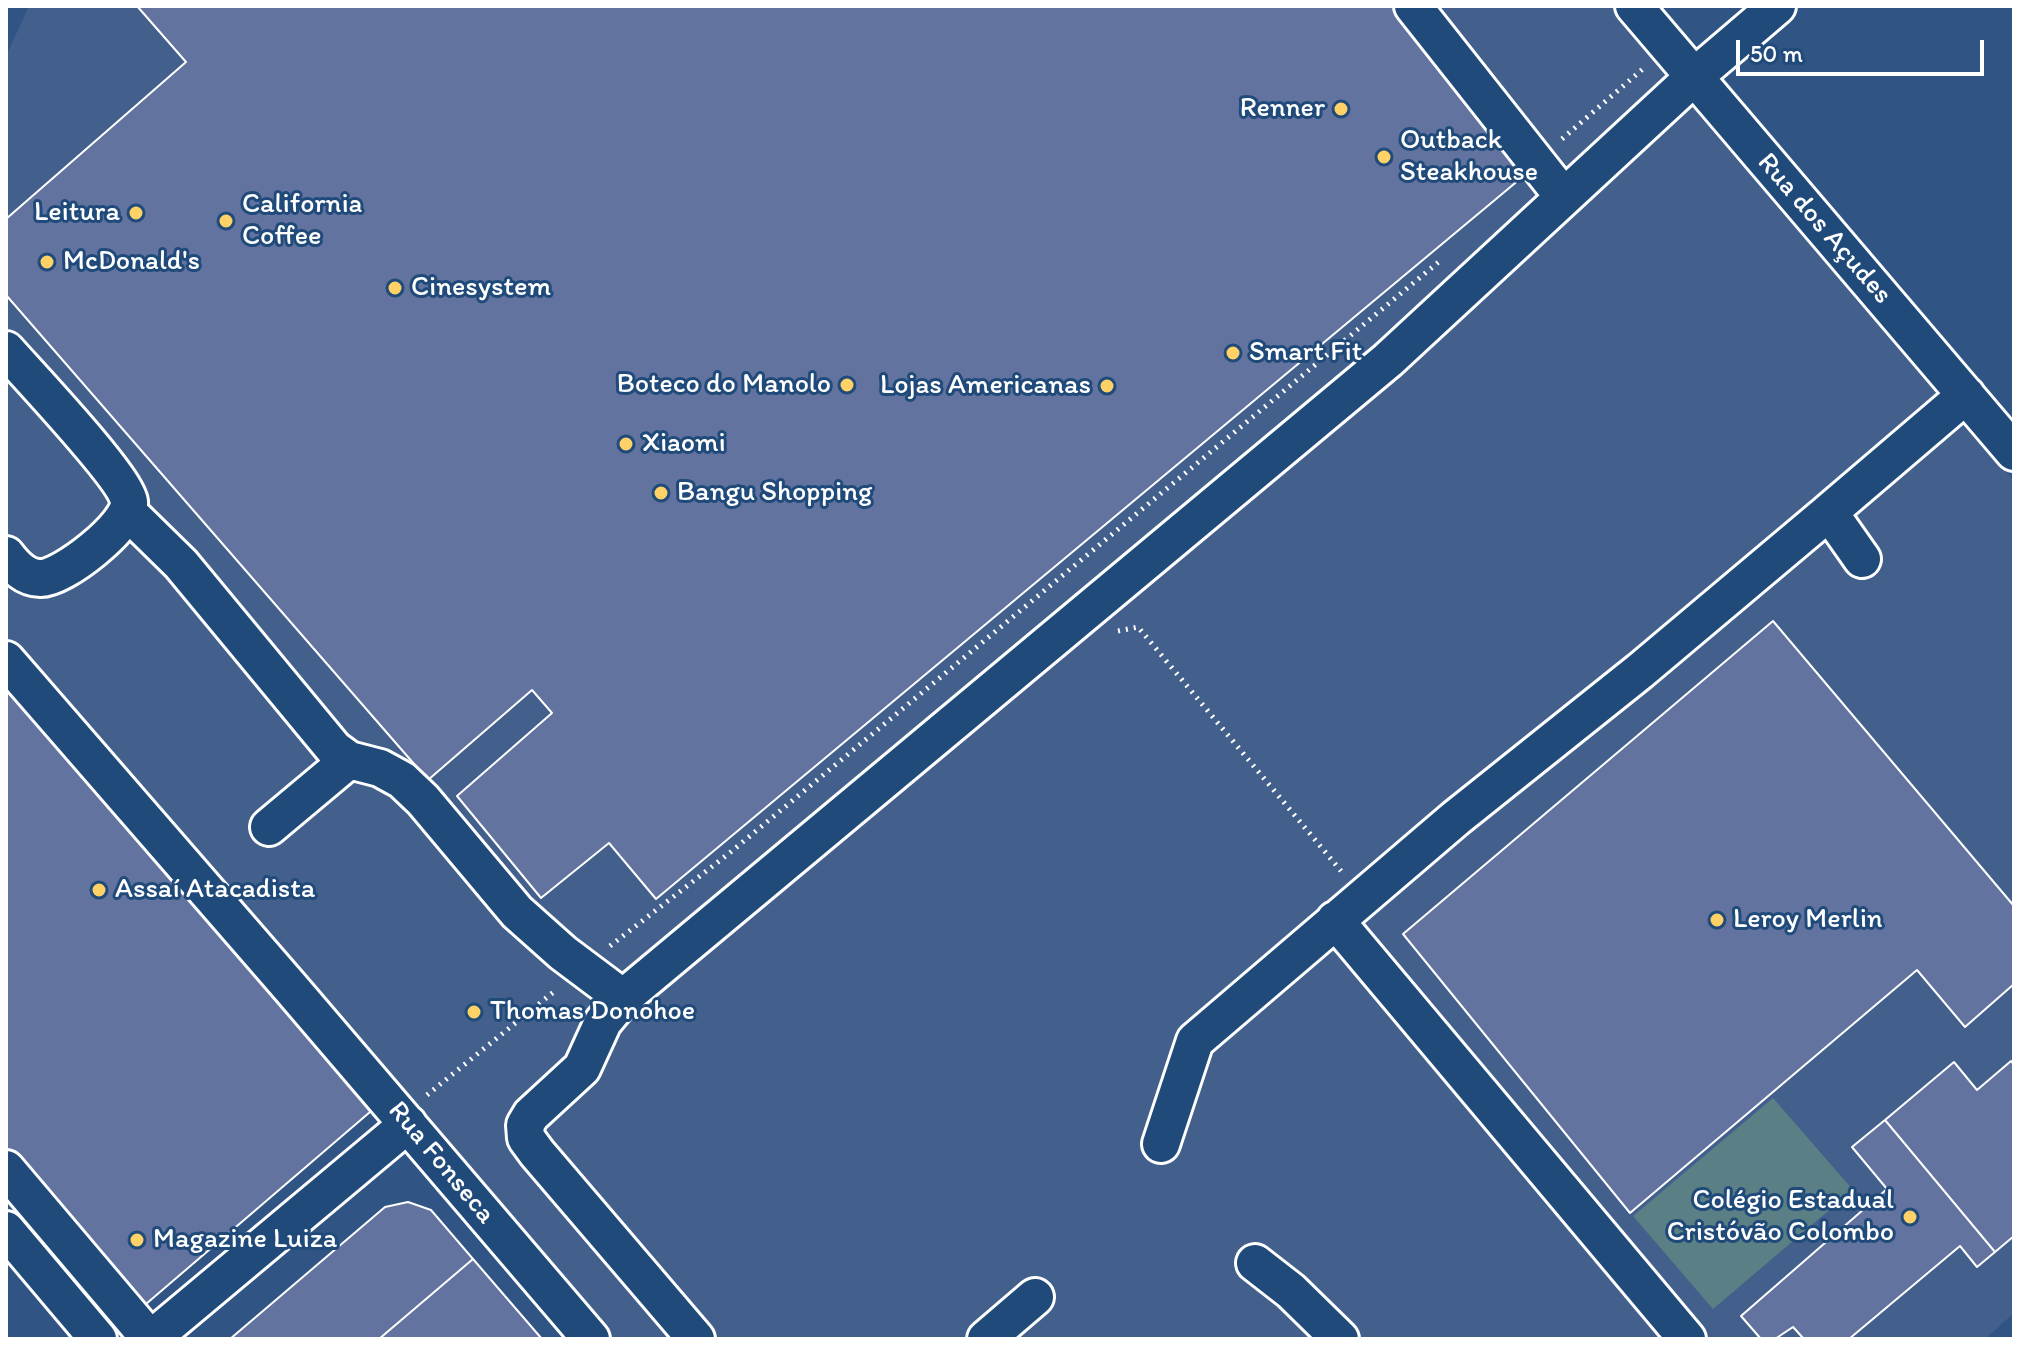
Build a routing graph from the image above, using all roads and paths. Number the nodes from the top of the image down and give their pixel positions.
1 (1413, 6) edge
2 (1634, 6) edge
3 (1777, 6) edge
4 (1669, 47) junction
5 (1694, 77) junction
6 (1535, 162) junction
7 (1563, 196) junction
8 (1446, 256) dead end
9 (6, 350) edge
10 (1966, 395) junction
11 (2014, 452) edge
12 (128, 512) junction
13 (1829, 512) junction
14 (6, 555) edge
15 (1862, 559) dead end
16 (1060, 577) junction
17 (1090, 608) junction
18 (6, 660) edge
19 (349, 760) junction
20 (269, 827) dead end
21 (1362, 897) junction
22 (1335, 920) junction
23 (583, 968) junction
24 (623, 998) junction
25 (405, 1120) junction
26 (1161, 1144) dead end
27 (6, 1169) edge
28 (6, 1230) edge
29 (1255, 1263) dead end
30 (1035, 1297) dead end
31 (98, 1339) edge
32 (150, 1339) edge
33 (591, 1339) edge
34 (696, 1339) edge
35 (986, 1339) edge
36 (1340, 1339) edge
37 (1687, 1339) edge

1 - 6 street
2 - 4 street, Rua dos Açudes
3 - 5 street
4 - 5 street, Rua dos Açudes
4 - 6 path
5 - 7 street
5 - 10 street, Rua dos Açudes
6 - 7 street
7 - 17 street
8 - 16 path
9 - 12 street
10 - 11 street, Rua dos Açudes
10 - 13 street
12 - 14 street
12 - 19 street
13 - 15 street
13 - 21 street
16 - 17 path
16 - 23 path
17 - 21 path
17 - 24 street
18 - 25 street, Rua Fonseca
19 - 20 street
19 - 23 street
21 - 22 street
22 - 26 street
22 - 37 street
23 - 24 street
23 - 25 path
24 - 34 street
25 - 32 street
25 - 33 street, Rua Fonseca
27 - 32 street
28 - 31 street
29 - 36 street
30 - 35 street

